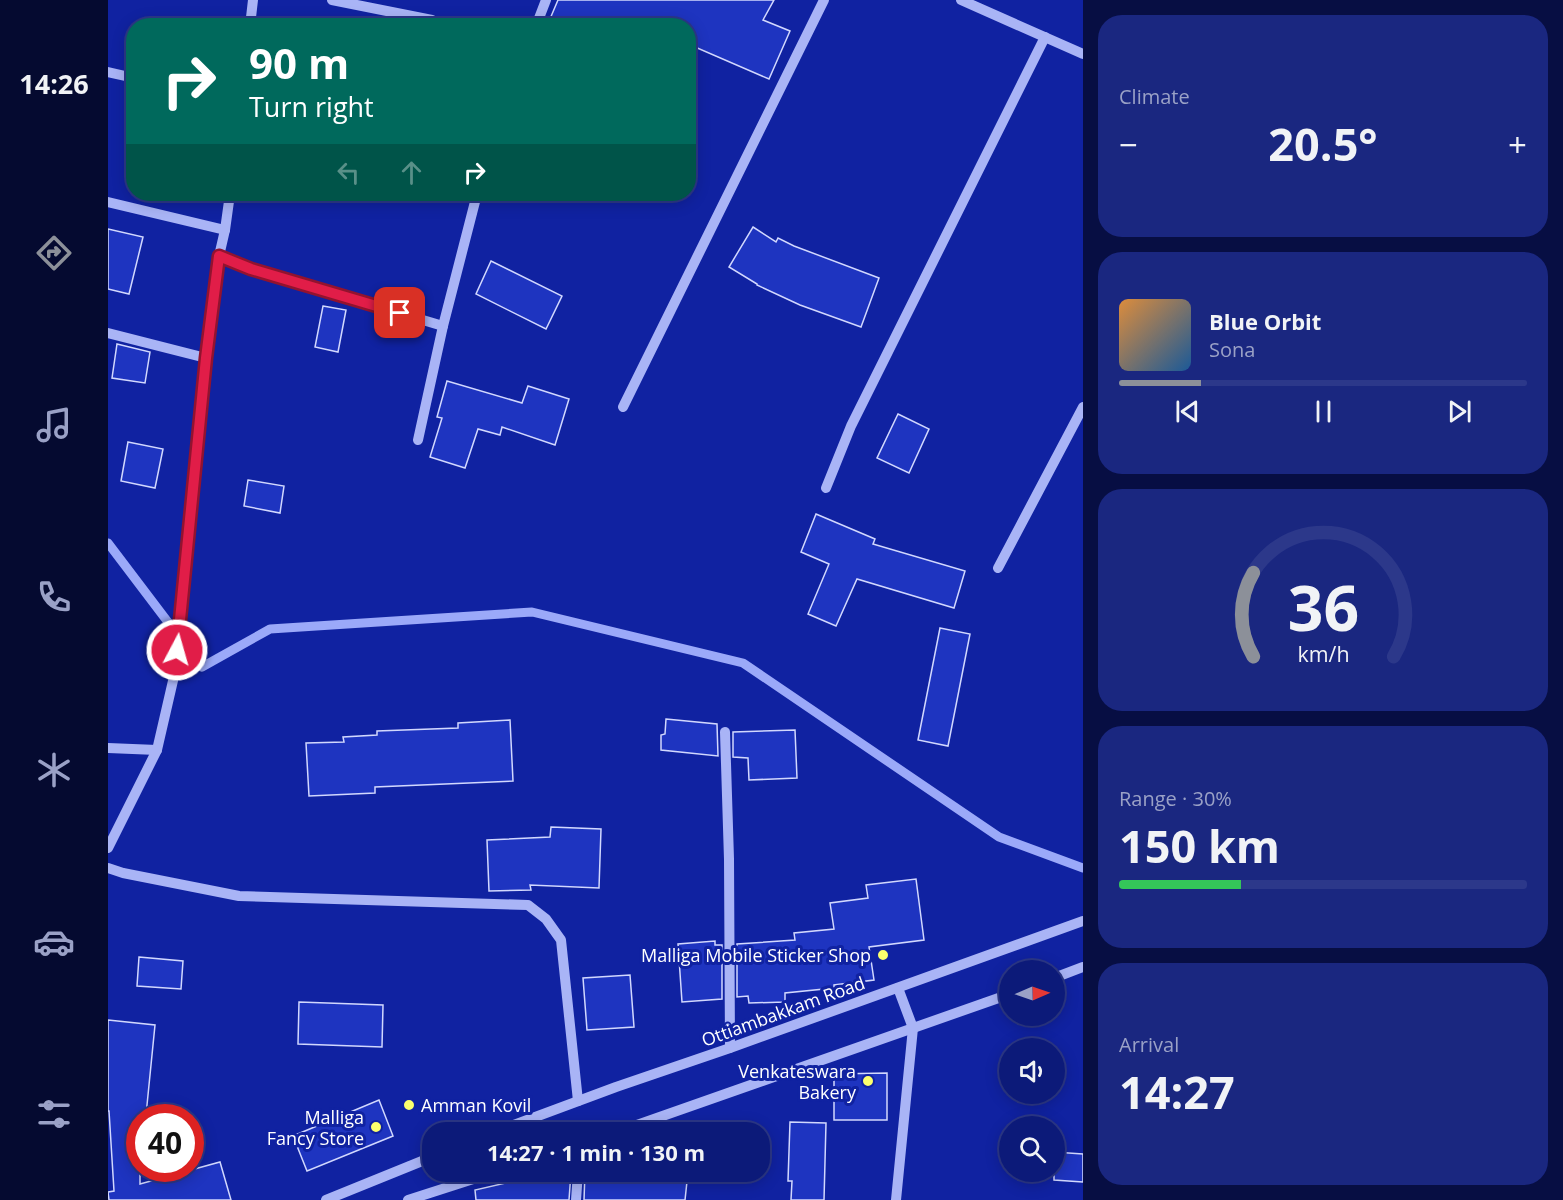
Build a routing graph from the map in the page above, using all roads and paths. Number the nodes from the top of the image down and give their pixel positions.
1 (253, 0) edge
2 (332, 0) edge
3 (546, 0) edge
4 (824, 0) edge
5 (961, 0) edge
6 (251, 18) edge
7 (422, 18) edge
8 (539, 18) edge
9 (1045, 37) junction
10 (1083, 54) edge
11 (108, 72) edge
12 (126, 76) edge
13 (229, 201) edge
14 (475, 201) edge
15 (108, 202) edge
16 (225, 230) junction
17 (219, 256) junction
18 (443, 326) junction
19 (108, 333) edge
20 (206, 358) junction
21 (1083, 406) edge
22 (623, 407) dead end
23 (418, 440) dead end
24 (826, 488) dead end
25 (999, 568) dead end
26 (725, 732) dead end
27 (108, 748) edge
28 (158, 750) junction
29 (108, 848) edge
30 (108, 868) edge
31 (1083, 921) edge
32 (1083, 967) edge
33 (1065, 974) edge
34 (897, 988) junction
35 (999, 998) edge
36 (913, 1028) junction
37 (730, 1048) junction
38 (578, 1101) junction
39 (522, 1122) edge
40 (645, 1122) edge
41 (422, 1161) edge
42 (464, 1182) edge
43 (577, 1182) edge
44 (326, 1200) edge
45 (408, 1200) edge
46 (576, 1200) edge
47 (896, 1200) edge

1 - 6 street
2 - 7 street
3 - 8 street
4 - 22 street
5 - 9 street
9 - 10 street
9 - 24 street
11 - 12 street
13 - 16 street
14 - 18 street
15 - 16 street
16 - 17 street
17 - 18 street
17 - 20 street
18 - 23 street
19 - 20 street
20 - 28 street
21 - 25 street
26 - 37 street
27 - 28 street
28 - 29 street
30 - 38 street
31 - 34 street, Ottiambakkam Road
32 - 33 street
34 - 36 street
34 - 37 street, Ottiambakkam Road
35 - 36 street
36 - 40 street
36 - 47 street
37 - 38 street, Ottiambakkam Road
38 - 39 street, Ottiambakkam Road
41 - 44 street
42 - 45 street
43 - 46 street

